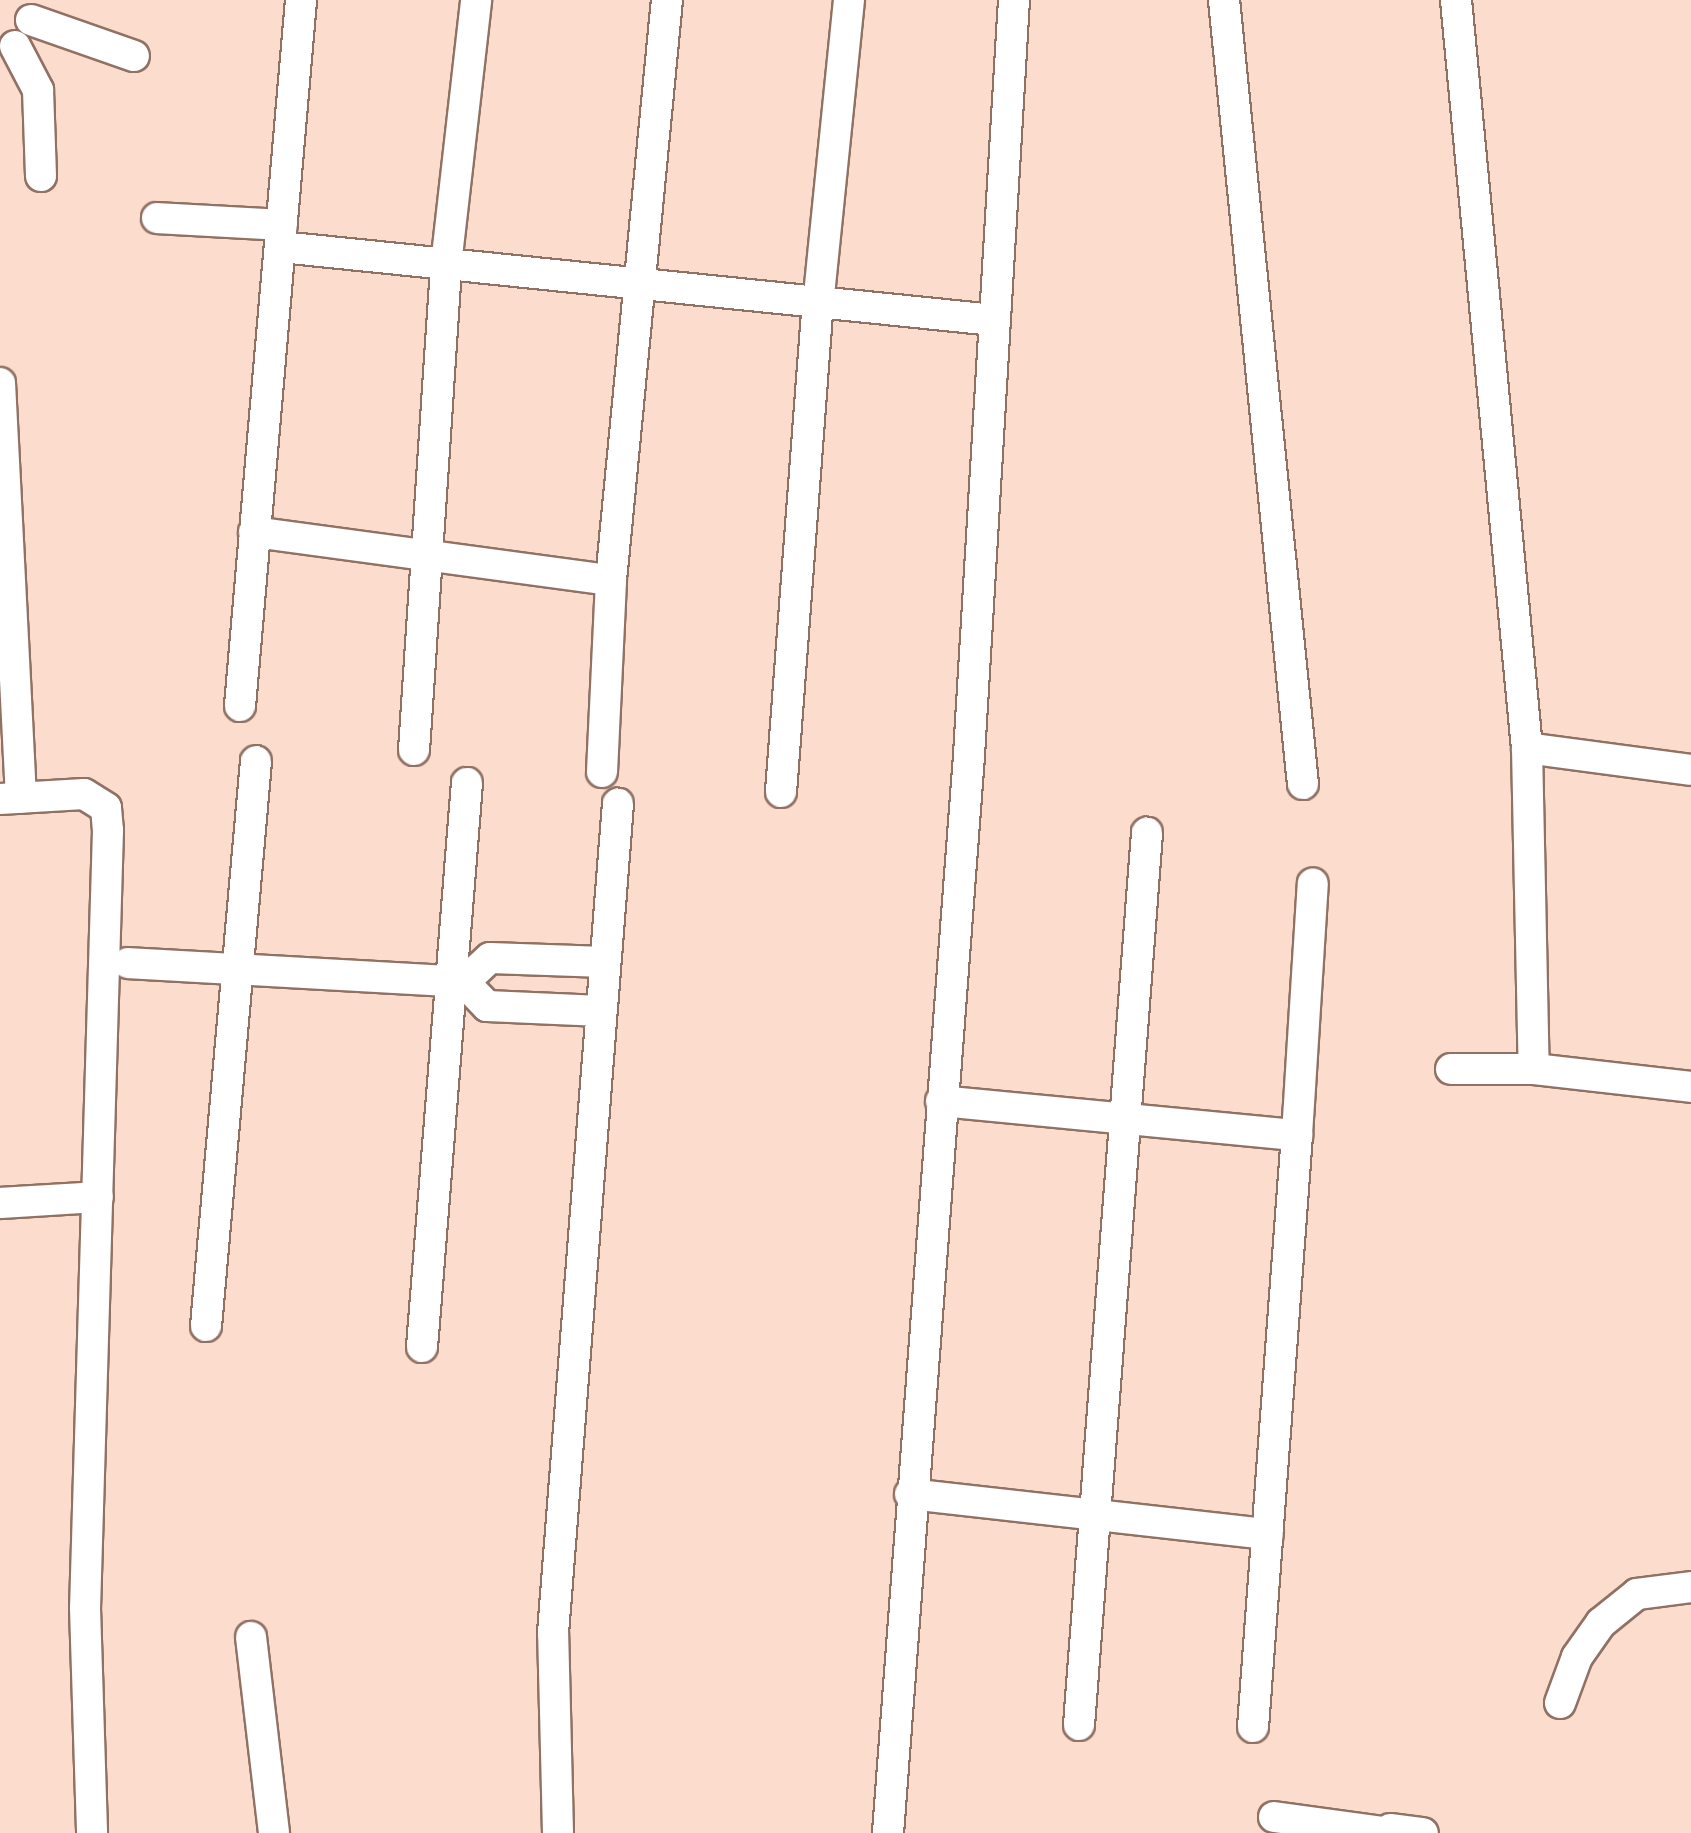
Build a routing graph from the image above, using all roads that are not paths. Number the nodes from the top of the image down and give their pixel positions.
1 (301, 0) edge
2 (476, 0) edge
3 (667, 0) edge
4 (850, 0) edge
5 (1014, 0) edge
6 (1224, 0) edge
7 (1456, 0) edge
8 (21, 29) edge
9 (134, 56) dead end
10 (41, 176) dead end
11 (157, 218) dead end
12 (281, 236) junction
13 (446, 265) junction
14 (642, 283) junction
15 (818, 305) junction
16 (994, 320) junction
17 (0, 383) edge
18 (254, 532) junction
19 (430, 556) junction
20 (611, 580) junction
21 (240, 706) dead end
22 (1527, 748) junction
23 (414, 750) dead end
24 (256, 761) dead end
25 (1691, 770) edge
26 (602, 772) dead end
27 (467, 783) dead end
28 (1303, 784) dead end
29 (781, 792) dead end
30 (10, 798) edge
31 (618, 804) dead end
32 (1147, 833) dead end
33 (1313, 884) dead end
34 (604, 962) junction
35 (128, 964) dead end
36 (238, 969) junction
37 (458, 982) junction
38 (601, 1011) junction
39 (1534, 1068) junction
40 (1451, 1069) dead end
41 (1691, 1087) edge
42 (940, 1101) junction
43 (1128, 1120) junction
44 (1297, 1135) junction
45 (98, 1197) junction
46 (0, 1203) edge
47 (206, 1326) dead end
48 (422, 1348) dead end
49 (910, 1494) junction
50 (1098, 1512) junction
51 (1268, 1534) junction
52 (1691, 1587) edge
53 (250, 1637) dead end
54 (1560, 1704) dead end
55 (1079, 1725) dead end
56 (1252, 1727) dead end
57 (1274, 1817) dead end
58 (1390, 1831) edge
59 (92, 1833) edge
60 (274, 1833) edge
61 (558, 1833) edge
62 (888, 1833) edge
63 (1424, 1833) edge

1 - 12 street
2 - 13 street
3 - 14 street
4 - 15 street
5 - 16 street
6 - 28 street
7 - 22 street
8 - 9 street
8 - 10 street
11 - 12 street
12 - 13 street
12 - 18 street
13 - 14 street
13 - 19 street
14 - 15 street
14 - 20 street
15 - 16 street
15 - 29 street
16 - 42 street
17 - 30 street
18 - 19 street
18 - 21 street
19 - 20 street
19 - 23 street
20 - 26 street
22 - 25 street
22 - 39 street
24 - 36 street
27 - 37 street
30 - 45 street
31 - 34 street
32 - 43 street
33 - 44 street
34 - 37 street
34 - 38 street
35 - 36 street
36 - 37 street
36 - 47 street
37 - 38 street
37 - 48 street
38 - 61 street
39 - 40 street
39 - 41 street
42 - 43 street
42 - 49 street
43 - 44 street
43 - 50 street
44 - 51 street
45 - 46 street
45 - 59 street
49 - 50 street
49 - 62 street
50 - 51 street
50 - 55 street
51 - 56 street
52 - 54 street
53 - 60 street
57 - 58 street
58 - 63 street

